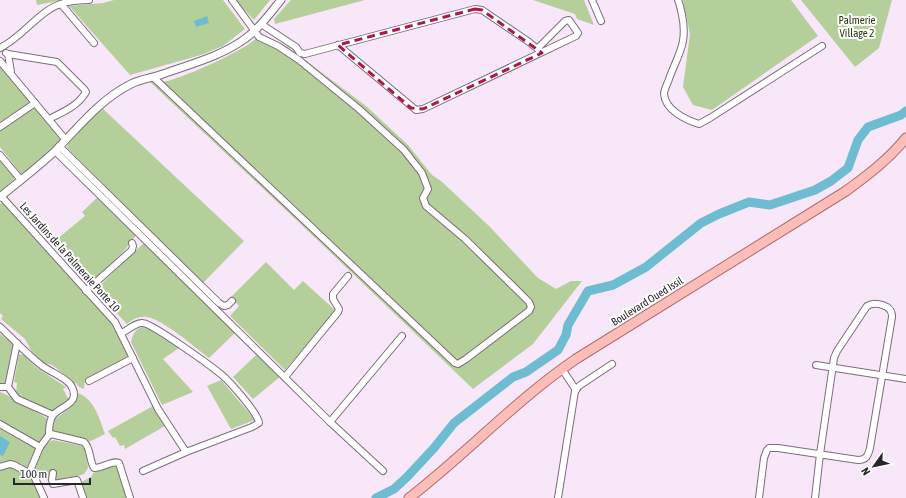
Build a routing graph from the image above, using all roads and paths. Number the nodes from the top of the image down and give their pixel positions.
1 (89, 0) edge
2 (232, 0) edge
3 (281, 0) edge
4 (592, 0) edge
5 (678, 0) edge
6 (61, 4) junction
7 (601, 21) dead end
8 (261, 24) junction
9 (254, 31) junction
10 (94, 43) dead end
11 (338, 45) junction
12 (822, 46) dead end
13 (2, 51) edge
14 (540, 51) junction
15 (0, 61) edge
16 (11, 74) junction
17 (154, 77) junction
18 (35, 103) junction
19 (49, 119) junction
20 (0, 126) edge
21 (906, 138) edge
22 (65, 140) junction
23 (57, 149) junction
24 (0, 155) edge
25 (21, 180) junction
26 (1, 196) edge
27 (132, 243) dead end
28 (348, 276) dead end
29 (86, 291) junction
30 (232, 300) dead end
31 (0, 328) edge
32 (122, 334) junction
33 (402, 336) dead end
34 (17, 343) junction
35 (133, 358) junction
36 (612, 364) dead end
37 (816, 365) dead end
38 (832, 368) junction
39 (562, 369) junction
40 (882, 376) junction
41 (285, 377) junction
42 (906, 379) edge
43 (89, 381) dead end
44 (0, 387) edge
45 (8, 387) junction
46 (576, 390) junction
47 (53, 415) junction
48 (330, 422) junction
49 (0, 424) edge
50 (49, 435) junction
51 (40, 447) junction
52 (186, 452) junction
53 (820, 454) junction
54 (0, 467) edge
55 (143, 471) dead end
56 (383, 471) dead end
57 (29, 473) junction
58 (53, 473) dead end
59 (44, 498) edge
60 (83, 498) edge
61 (130, 498) edge
62 (409, 498) edge
63 (558, 498) edge
64 (759, 498) edge
65 (815, 498) edge

1 - 6 street
2 - 9 street
3 - 8 street
4 - 7 street
5 - 12 street
6 - 10 street
6 - 13 street
8 - 9 street
8 - 11 street
9 - 17 street
9 - 17 street
11 - 14 street
11 - 14 street
13 - 16 street
13 - 19 street
14 - 14 street
15 - 16 street
16 - 18 street
17 - 22 street
18 - 19 street
18 - 20 street
19 - 22 street
21 - 39 main road, Boulevard Oued Issil
22 - 23 street
23 - 25 street
23 - 30 street
23 - 41 street
24 - 25 street
25 - 26 street
26 - 29 street, Les Jardins de la Palmeraie Porte 10
27 - 29 street
28 - 41 street
29 - 32 street, Les Jardins de la Palmeraie Porte 10
31 - 34 street
32 - 35 street, Les Jardins de la Palmeraie Porte 10
32 - 52 street
33 - 48 street
34 - 45 street
34 - 47 street
35 - 43 street
35 - 52 street, Les Jardins de la Palmeraie Porte 10
36 - 46 street
37 - 38 street
38 - 40 street
38 - 40 street
38 - 53 street
39 - 46 street
39 - 62 main road, Boulevard Oued Issil
40 - 42 street
40 - 53 street
41 - 48 street
44 - 45 street
45 - 47 street
46 - 63 street
47 - 50 street
48 - 56 street
49 - 51 street
50 - 51 street
50 - 61 street
51 - 57 street
52 - 55 street
53 - 64 street
53 - 65 street
54 - 57 street
57 - 59 street
58 - 60 street

